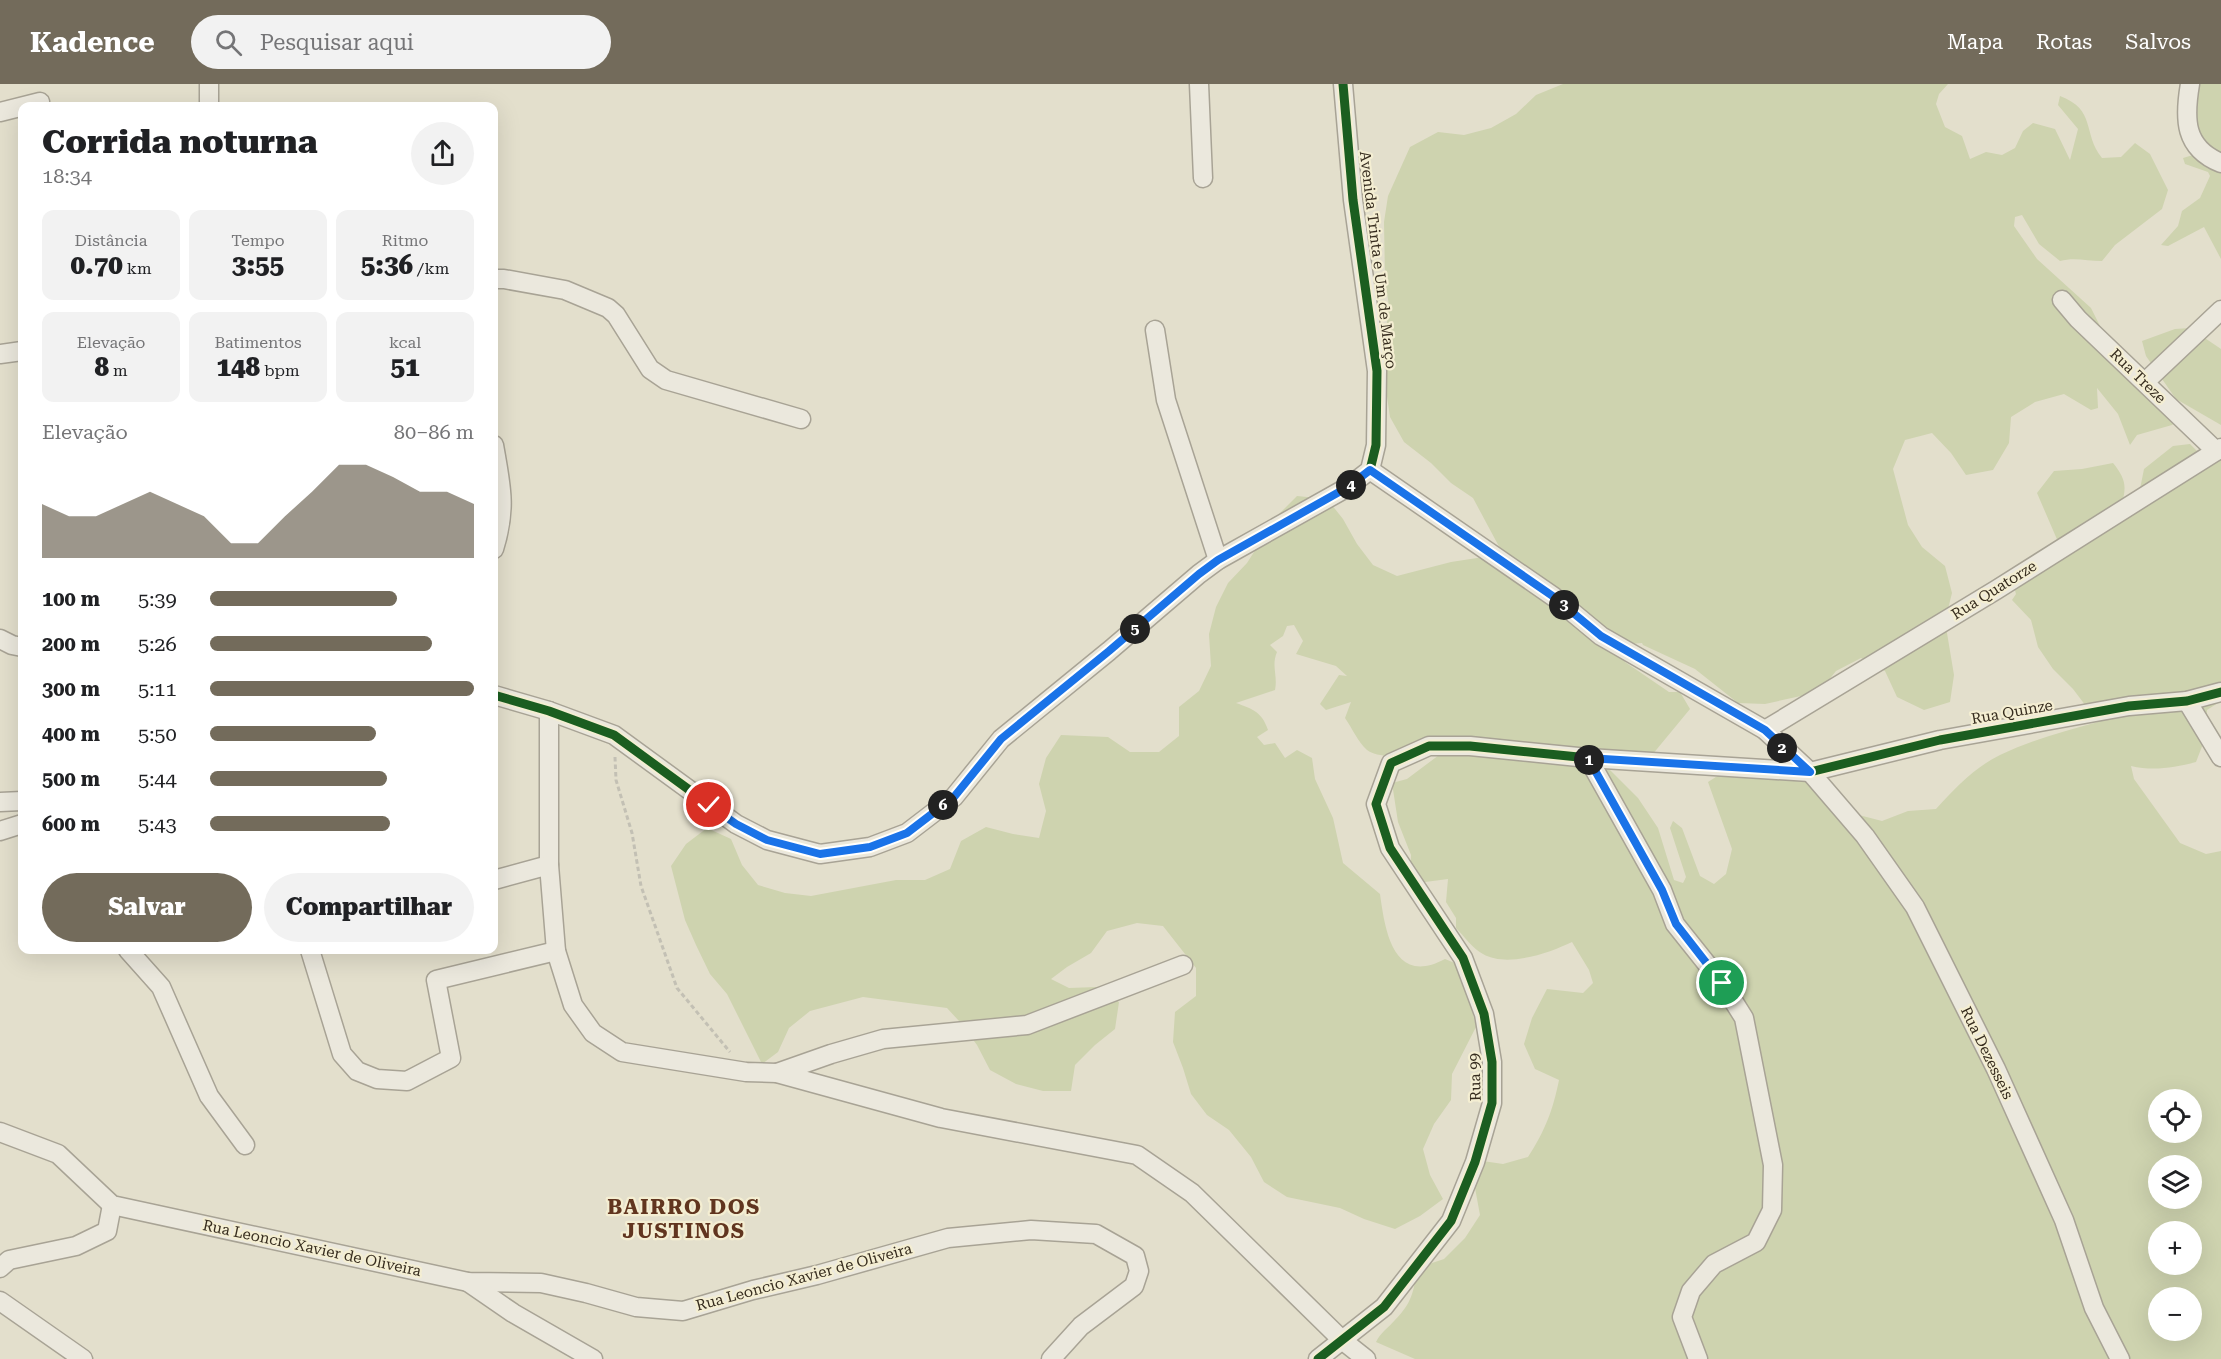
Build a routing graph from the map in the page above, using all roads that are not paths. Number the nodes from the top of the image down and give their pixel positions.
1 (209, 84) edge
2 (1199, 84) edge
3 (1343, 84) edge
4 (2190, 84) edge
5 (209, 102) edge
6 (18, 108) edge
7 (0, 112) edge
8 (2221, 164) edge
9 (1203, 178) dead end
10 (498, 279) edge
11 (2062, 300) dead end
12 (2221, 310) edge
13 (1155, 330) dead end
14 (18, 352) edge
15 (0, 354) edge
16 (2145, 382) junction
17 (801, 419) dead end
18 (2219, 449) edge
19 (1370, 470) junction
20 (498, 488) edge
21 (498, 534) edge
22 (1218, 560) junction
23 (0, 639) edge
24 (18, 646) edge
25 (2221, 692) edge
26 (498, 696) edge
27 (2187, 701) junction
28 (549, 711) junction
29 (1765, 730) junction
30 (2221, 757) edge
31 (1588, 758) junction
32 (1391, 763) joint
33 (1810, 772) junction
34 (18, 801) edge
35 (0, 802) edge
36 (18, 825) edge
37 (0, 831) edge
38 (549, 865) junction
39 (498, 879) edge
40 (556, 951) junction
41 (132, 954) edge
42 (311, 954) edge
43 (1183, 965) dead end
44 (777, 1073) junction
45 (0, 1132) edge
46 (245, 1145) dead end
47 (112, 1205) junction
48 (0, 1268) edge
49 (468, 1282) junction
50 (0, 1300) edge
51 (1342, 1340) junction
52 (83, 1359) edge
53 (593, 1359) edge
54 (1051, 1359) edge
55 (1318, 1359) edge
56 (1366, 1359) edge
57 (1698, 1359) edge
58 (2120, 1359) edge

1 - 5 street
2 - 9 street
3 - 19 street, Avenida Trinta e Um de Março
4 - 8 street
6 - 7 street
10 - 17 street
11 - 16 street, Rua Treze
12 - 16 street
13 - 22 street
14 - 15 street
16 - 18 street, Rua Treze
18 - 29 street, Rua Quatorze
19 - 22 street
19 - 29 street
20 - 21 street
22 - 28 street
23 - 24 street
25 - 27 street, Rua Quinze
26 - 28 street
27 - 30 street
27 - 33 street, Rua Quinze
28 - 38 street
29 - 33 street
31 - 32 street, Rua Quinze
31 - 33 street, Rua Quinze
31 - 57 street
32 - 51 street, Rua 99
33 - 58 street, Rua Dezesseis
34 - 35 street
36 - 37 street
38 - 39 street
38 - 40 street
40 - 42 street
40 - 44 street
41 - 46 street
43 - 44 street
44 - 51 street
45 - 47 street
47 - 48 street
47 - 49 street, Rua Leoncio Xavier de Oliveira
49 - 53 street
49 - 54 street, Rua Leoncio Xavier de Oliveira
50 - 52 street
51 - 55 street, Rua 99
51 - 56 street

